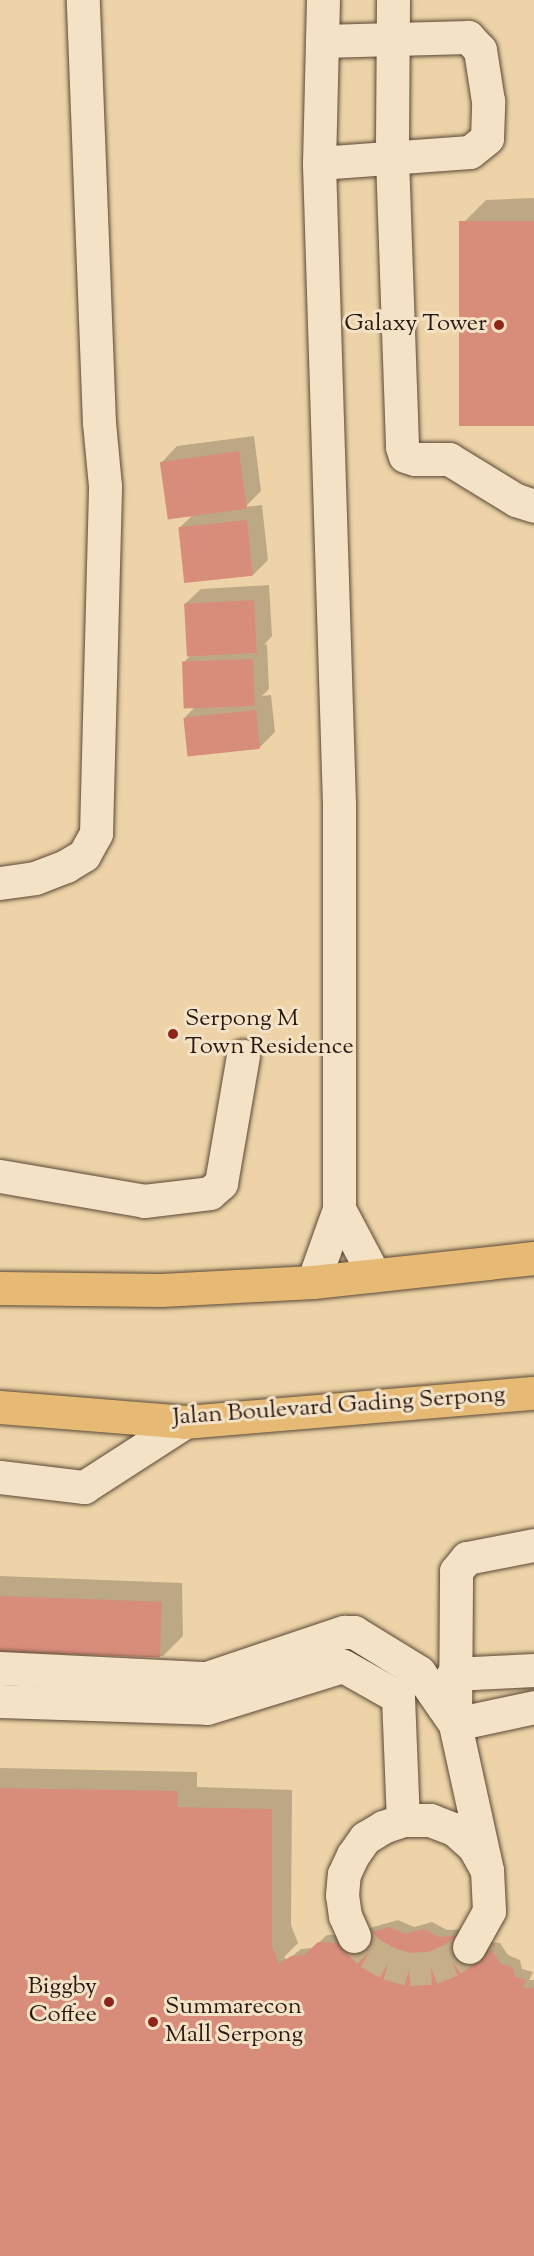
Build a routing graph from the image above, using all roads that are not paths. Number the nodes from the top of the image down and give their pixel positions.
1 (83, 0) edge
2 (323, 0) edge
3 (393, 0) edge
4 (394, 39) junction
5 (322, 41) junction
6 (392, 158) junction
7 (319, 163) junction
8 (534, 506) edge
9 (0, 882) edge
10 (243, 1056) dead end
11 (1, 1181) edge
12 (339, 1209) junction
13 (534, 1258) edge
14 (374, 1275) junction
15 (314, 1282) junction
16 (1, 1289) edge
17 (534, 1393) edge
18 (7, 1404) edge
19 (185, 1422) junction
20 (0, 1477) edge
21 (534, 1545) edge
22 (0, 1668) edge
23 (534, 1670) edge
24 (453, 1674) junction
25 (207, 1693) junction
26 (0, 1701) edge
27 (534, 1707) edge
28 (455, 1724) junction
29 (403, 1820) junction
30 (487, 1870) junction
31 (354, 1936) tunnel mouth
32 (469, 1947) tunnel mouth

1 - 9 street
2 - 5 street
3 - 4 street
4 - 5 street
4 - 6 street
4 - 6 street
5 - 7 street
6 - 7 street
6 - 8 street
7 - 12 street
10 - 11 street
12 - 14 street
12 - 15 street
13 - 14 main road
14 - 15 main road
15 - 16 main road
17 - 19 main road, Jalan Boulevard Gading Serpong
18 - 19 main road, Jalan Boulevard Gading Serpong
19 - 20 street
21 - 24 street
22 - 25 street
23 - 24 street
24 - 28 street
25 - 26 street
25 - 28 street
25 - 29 street
27 - 28 street
28 - 30 street
29 - 30 street
29 - 31 street
30 - 32 street

